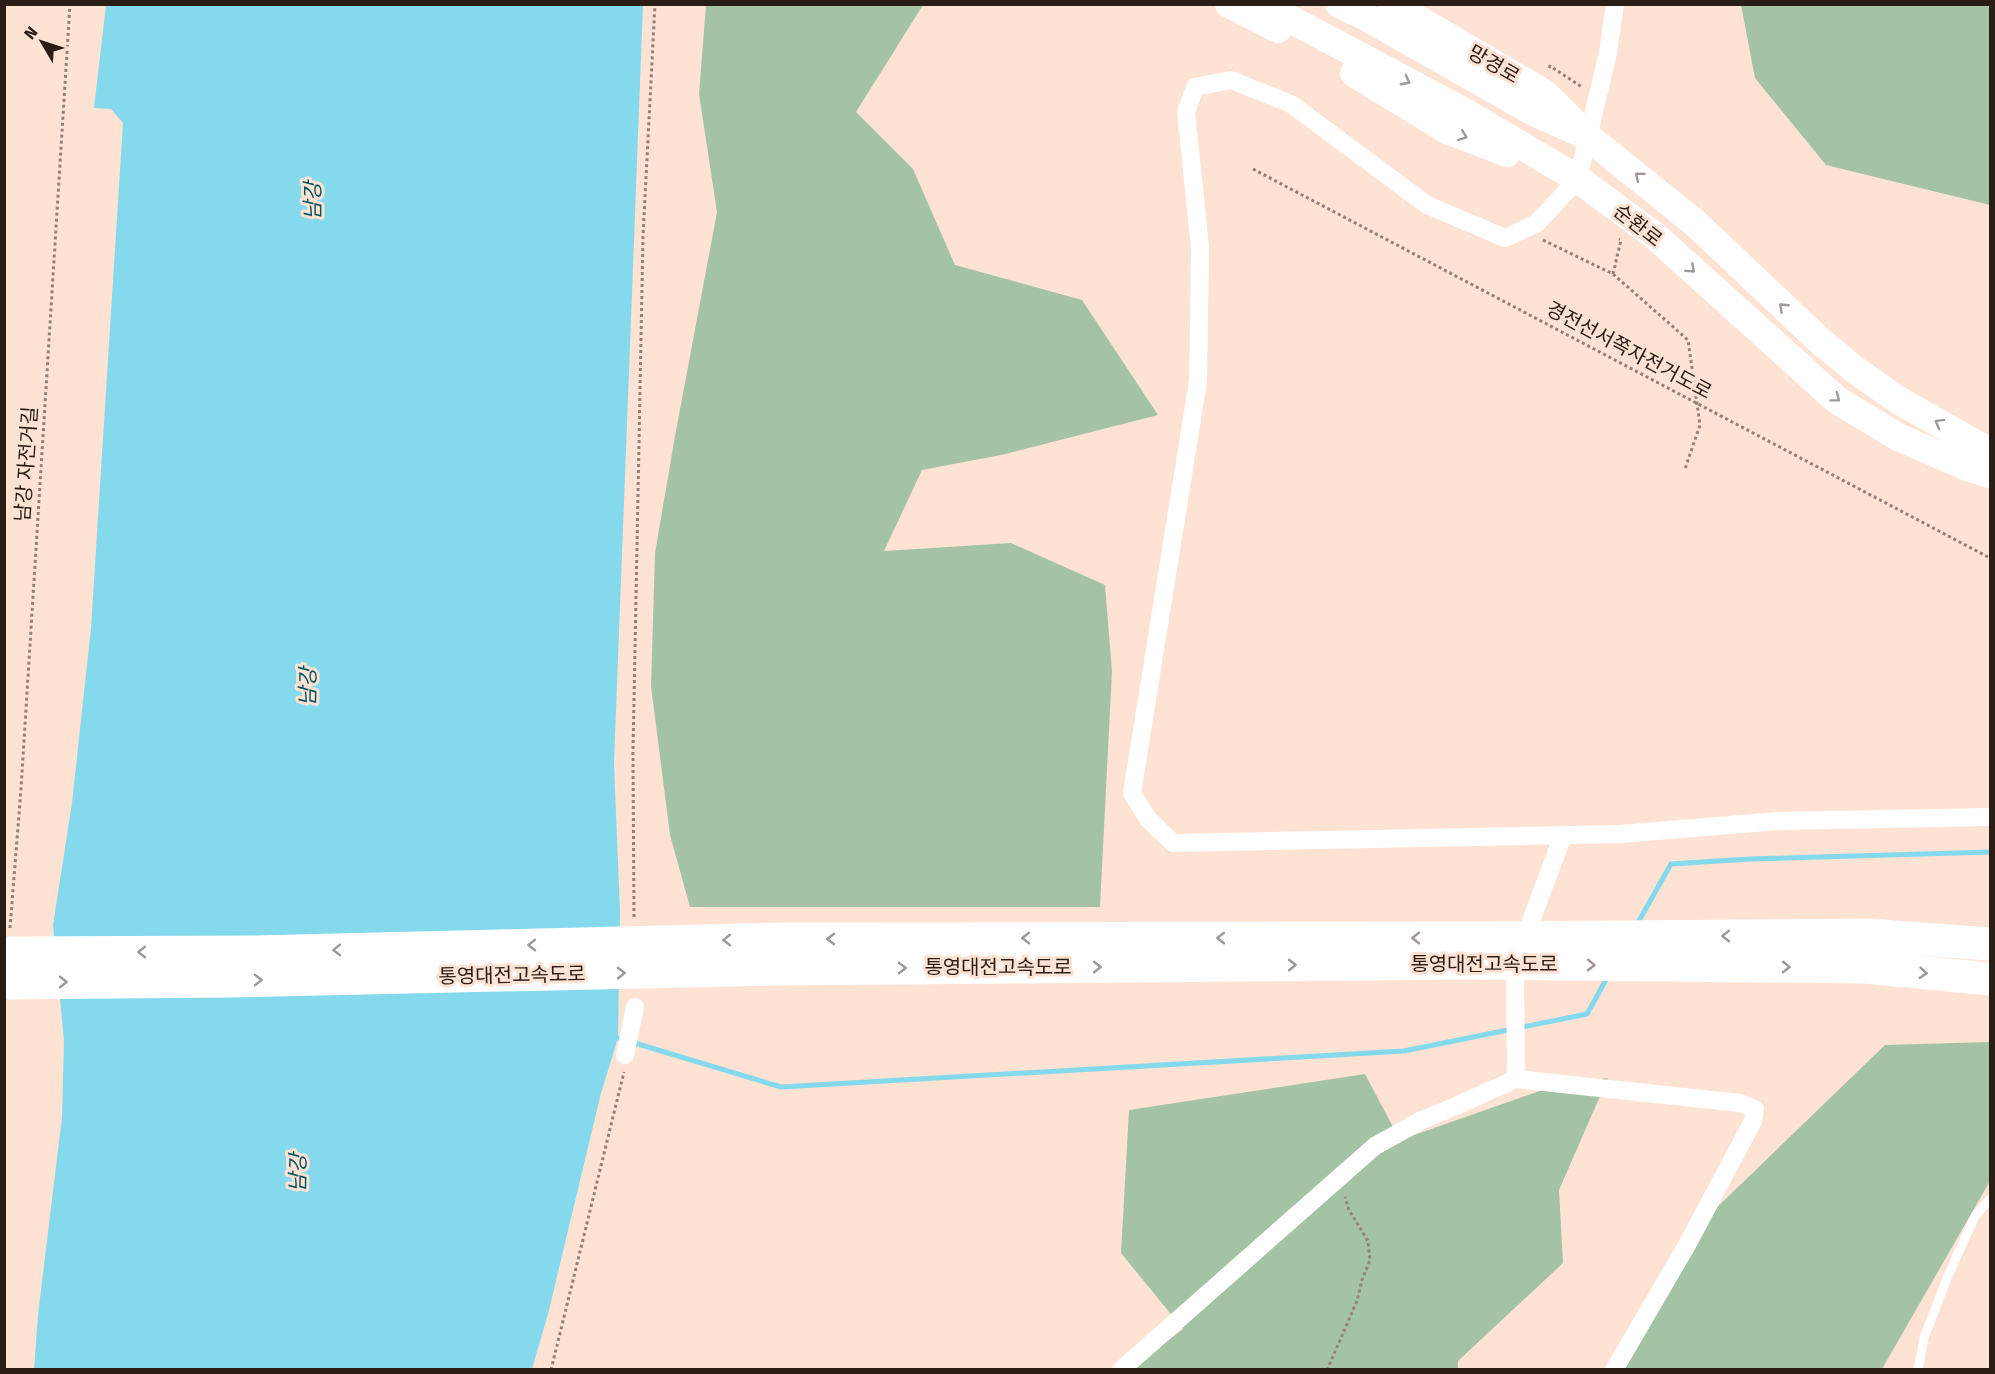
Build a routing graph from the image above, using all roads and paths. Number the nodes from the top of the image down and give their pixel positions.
1 (70, 4) edge
2 (655, 4) edge
3 (1229, 4) edge
4 (1262, 4) edge
5 (1339, 4) edge
6 (1392, 4) edge
7 (1615, 4) edge
8 (1550, 66) dead end
9 (1587, 90) dead end
10 (1587, 136) junction
11 (1253, 169) dead end
12 (1578, 179) junction
13 (1522, 230) junction
14 (1621, 240) dead end
15 (1613, 274) junction
16 (1696, 401) junction
17 (1990, 450) edge
18 (1685, 469) dead end
19 (1990, 474) edge
20 (1990, 558) edge
21 (1990, 817) edge
22 (1563, 835) junction
23 (634, 926) dead end
24 (7, 940) edge
25 (1990, 944) edge
26 (1472, 951) junction
27 (783, 954) junction
28 (1515, 964) junction
29 (1990, 979) edge
30 (4, 983) edge
31 (634, 1007) dead end
32 (625, 1055) joint
33 (1516, 1079) junction
34 (1346, 1172) junction
35 (1990, 1199) edge
36 (551, 1370) edge
37 (1121, 1370) edge
38 (1327, 1370) edge
39 (1614, 1370) edge
40 (1918, 1370) edge

1 - 24 path, 남강 자전거길
2 - 23 path
3 -> 12 main road
4 -> 12 main road, 순환로
5 - 10 main road, 순환로
6 - 10 main road, 망경로
7 - 10 street
8 - 9 path
10 - 12 street
17 -> 10 main road, 순환로
11 - 16 path, 경전선서쪽자전거도로
12 - 13 street
12 -> 19 main road, 순환로
13 - 15 path
13 - 22 street
14 - 15 path
15 - 16 path
16 - 18 path
16 - 20 path, 경전선서쪽자전거도로
21 - 22 street
22 - 28 street
27 -> 24 highway, 통영대전고속도로
25 -> 26 highway, 통영대전고속도로
26 - 27 highway, 통영대전고속도로
26 - 28 highway, 통영대전고속도로
30 -> 27 highway, 통영대전고속도로
28 -> 29 highway, 통영대전고속도로
28 - 33 street
31 - 32 street
32 - 36 path
33 - 34 street
33 - 39 street
34 - 37 street
34 - 38 path
35 - 40 lane

